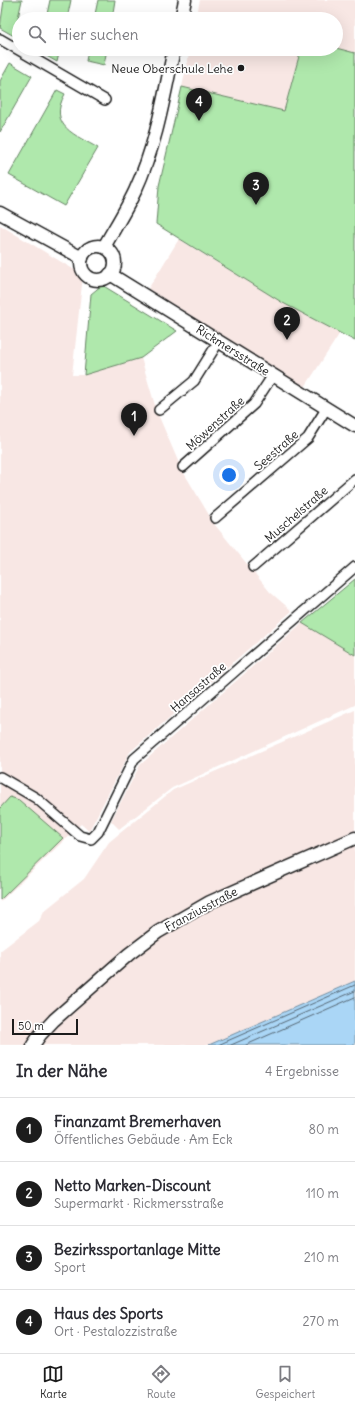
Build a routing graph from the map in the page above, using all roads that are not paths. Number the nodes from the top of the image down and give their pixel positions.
1 (183, 0) edge
2 (182, 12) edge
3 (0, 39) edge
4 (12, 46) edge
5 (29, 56) edge
6 (173, 56) edge
7 (105, 100) dead end
8 (0, 213) edge
9 (104, 247) junction
10 (82, 258) junction
11 (110, 274) junction
12 (219, 341) junction
13 (273, 375) junction
14 (326, 408) junction
15 (159, 410) dead end
16 (355, 426) edge
17 (184, 467) dead end
18 (355, 479) edge
19 (215, 518) dead end
20 (355, 566) edge
21 (253, 567) dead end
22 (2, 781) edge
23 (355, 838) edge
24 (33, 1045) edge

1 - 2 main road
3 - 4 street
5 - 7 street
6 - 9 main road
8 - 10 main road
9 - 10 main road
9 - 11 main road
10 - 11 main road
11 - 12 main road, Rickmersstraße
12 - 13 main road, Rickmersstraße
12 - 15 street
13 - 14 main road, Rickmersstraße
13 - 17 street, Möwenstraße
14 - 16 main road, Rickmersstraße
14 - 19 street, Seestraße
18 - 21 street, Muschelstraße
20 - 22 street, Hansastraße
23 - 24 main road, Franziusstraße

